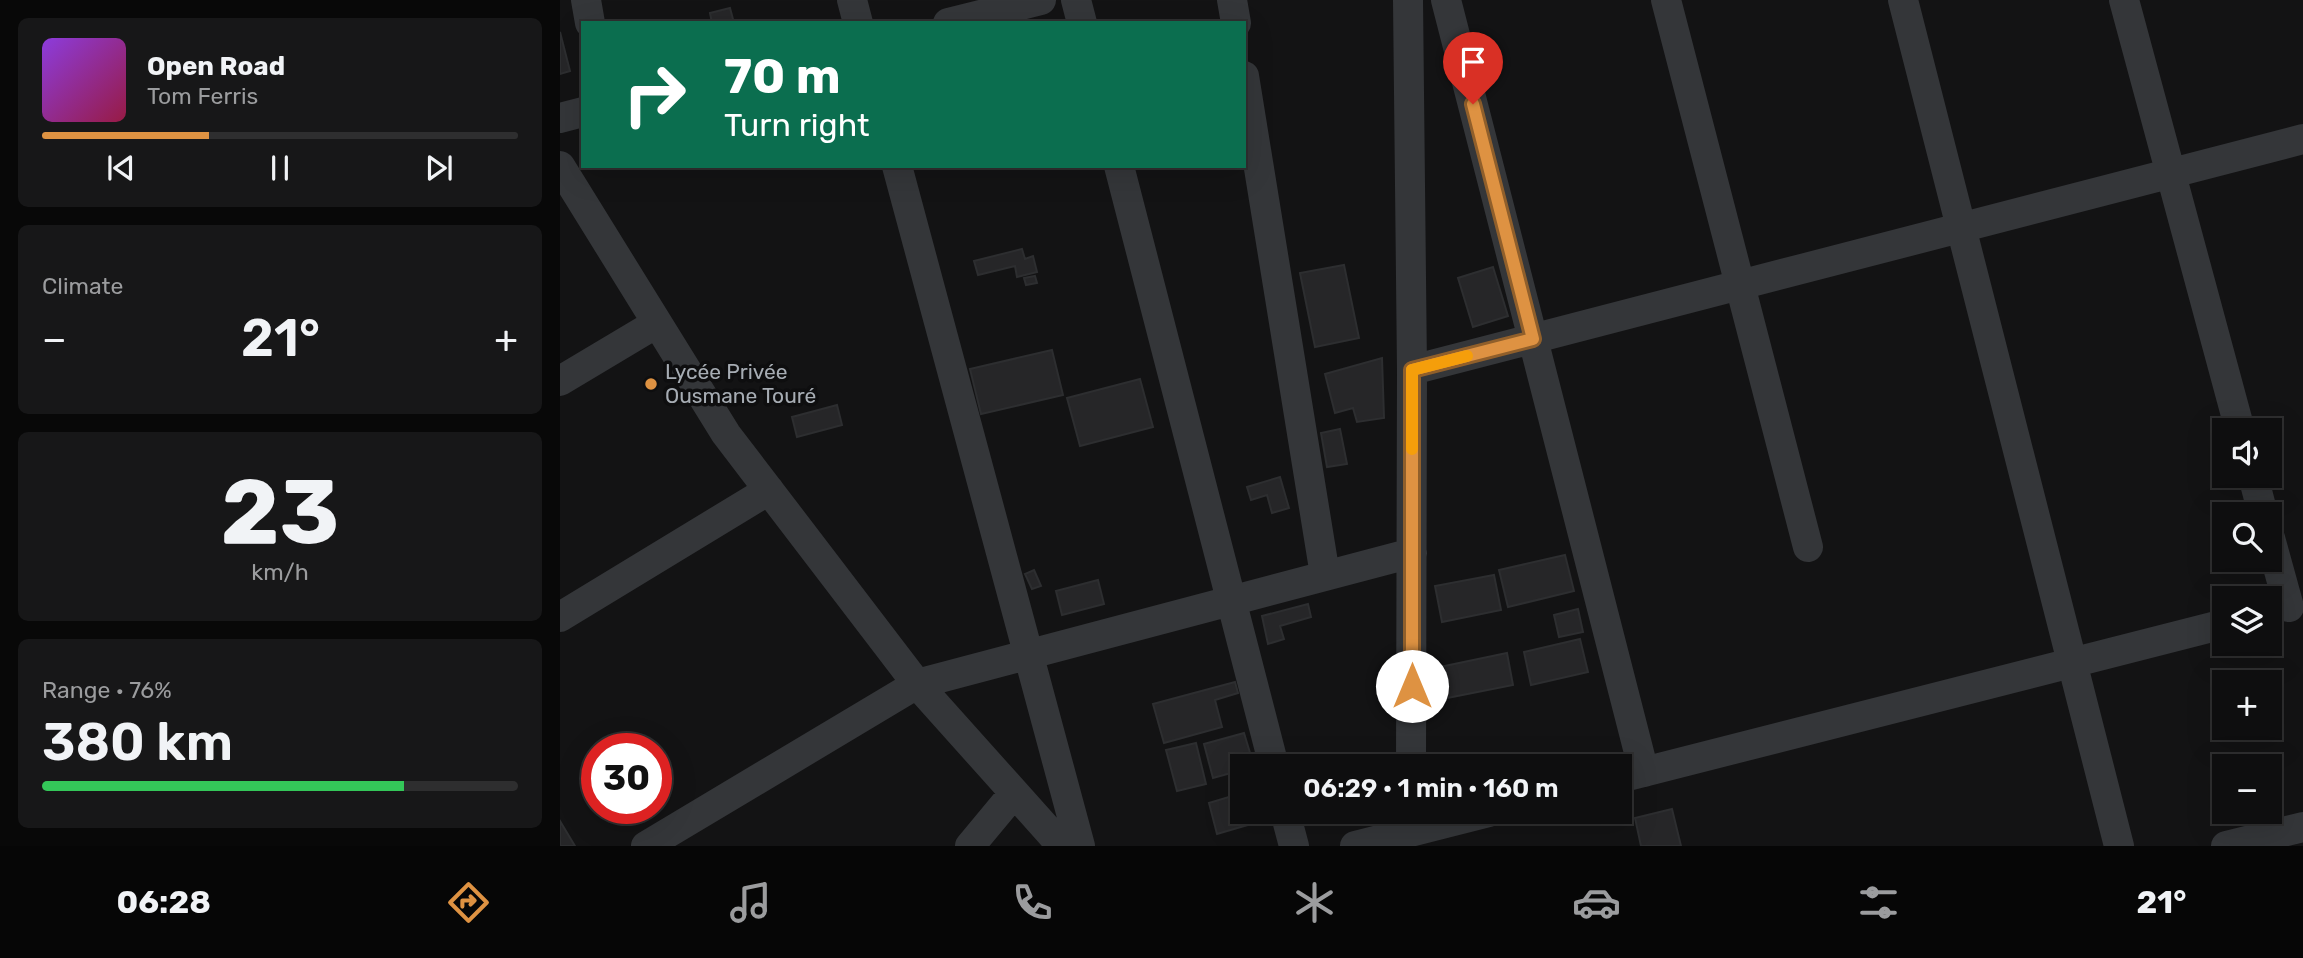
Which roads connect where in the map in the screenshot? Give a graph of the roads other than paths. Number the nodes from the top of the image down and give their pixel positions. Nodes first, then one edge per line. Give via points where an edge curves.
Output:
1 (586, 0) edge
2 (852, 0) edge
3 (1041, 0) edge
4 (1076, 0) edge
5 (1232, 0) edge
6 (1408, 0) edge
7 (1446, 0) edge
8 (1666, 0) edge
9 (1903, 0) edge
10 (2124, 0) edge
11 (590, 21) edge
12 (857, 21) edge
13 (956, 21) edge
14 (1081, 21) edge
15 (1236, 21) edge
16 (1246, 88) edge
17 (581, 113) edge
18 (560, 118) edge
19 (2303, 139) edge
20 (560, 166) edge
21 (898, 168) edge
22 (1120, 168) edge
23 (2171, 174) junction
24 (1961, 228) junction
25 (1740, 285) junction
26 (657, 323) junction
27 (1533, 339) junction
28 (1412, 370) junction
29 (560, 382) edge
30 (2238, 418) edge
31 (769, 490) junction
32 (1808, 547) dead end
33 (1412, 553) junction
34 (2278, 572) edge
35 (1325, 575) junction
36 (1231, 601) junction
37 (2287, 608) edge
38 (560, 617) edge
39 (2212, 627) edge
40 (1028, 654) junction
41 (2073, 663) junction
42 (917, 684) junction
43 (1271, 754) edge
44 (1412, 754) edge
45 (1627, 754) edge
46 (1632, 775) edge
47 (1014, 793) junction
48 (1288, 824) edge
49 (1440, 824) edge
50 (2303, 827) edge
51 (1415, 830) edge
52 (648, 846) edge
53 (970, 846) edge
54 (1062, 846) edge
55 (1080, 846) edge
56 (1294, 846) edge
57 (1355, 846) edge
58 (2119, 846) edge
59 (2227, 846) edge

1 - 11 street
2 - 12 street
3 - 13 street
4 - 14 street
5 - 15 street
6 - 28 street
7 - 27 street
8 - 25 street
9 - 24 street
10 - 23 street
16 - 35 street
17 - 18 street
19 - 23 street
20 - 26 street
21 - 40 street
22 - 36 street
23 - 24 street
23 - 30 street
24 - 25 street
24 - 41 street
25 - 27 street
25 - 32 street
26 - 29 street
26 - 31 street via 726,434
27 - 28 street
27 - 45 street
28 - 33 street
31 - 38 street
31 - 42 street
33 - 35 street
33 - 44 street
34 - 37 street
35 - 36 street
36 - 40 street
36 - 43 street
39 - 41 street
40 - 42 street
40 - 55 street
41 - 46 street
41 - 58 street
42 - 47 street
42 - 52 street
47 - 53 street
47 - 54 street
48 - 56 street
49 - 51 street
50 - 59 street
51 - 57 street

